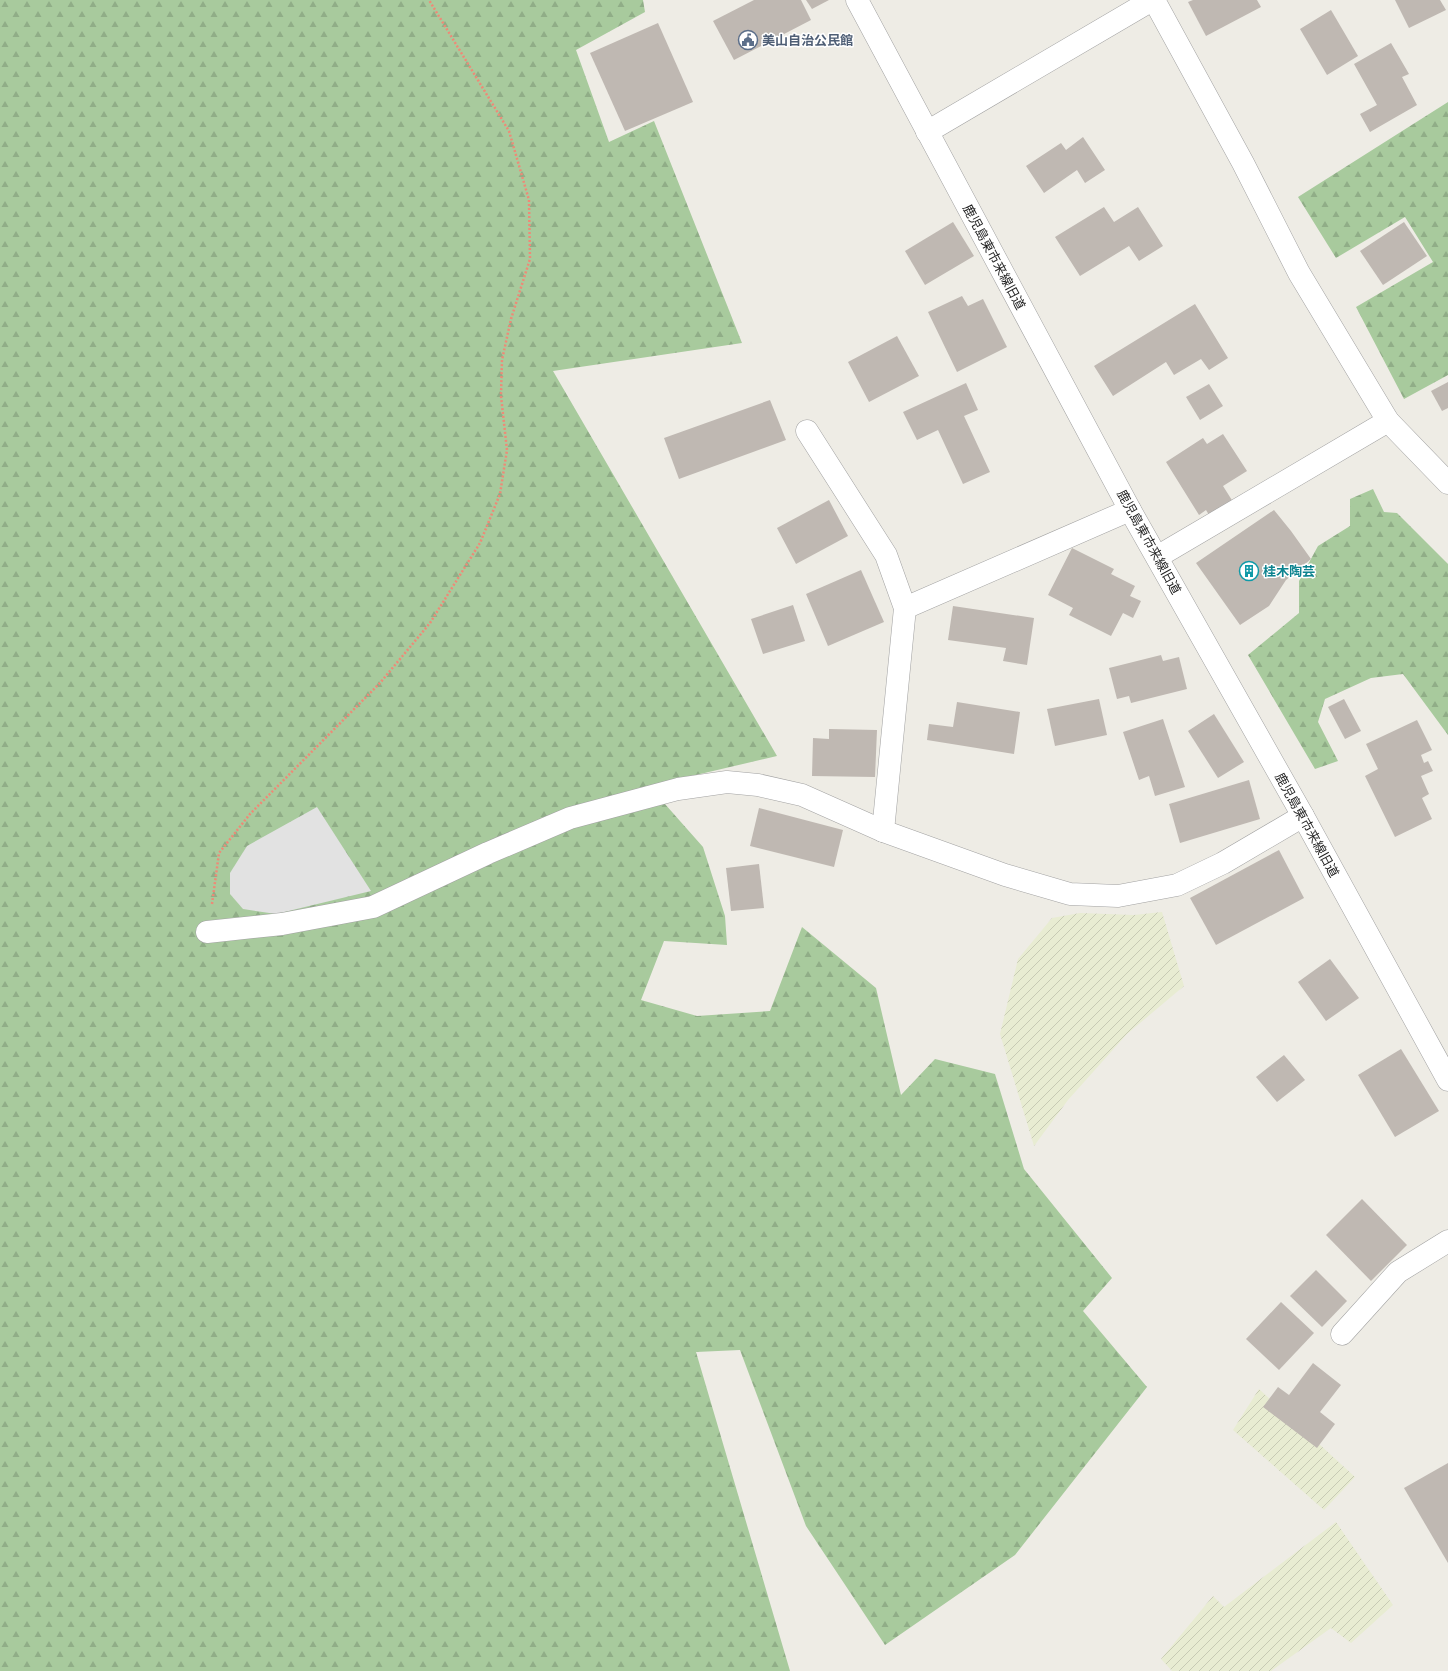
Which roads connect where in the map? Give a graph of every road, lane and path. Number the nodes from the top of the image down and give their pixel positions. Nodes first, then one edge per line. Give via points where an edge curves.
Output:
1 (429, 0) edge
2 (857, 0) edge
3 (1153, 0) edge
4 (927, 132) junction
5 (1388, 421) junction
6 (807, 431) dead end
7 (1448, 483) edge
8 (1130, 510) junction
9 (1157, 557) junction
10 (905, 608) junction
11 (1303, 816) junction
12 (882, 831) junction
13 (208, 932) joint
14 (1448, 1080) edge
15 (1448, 1241) edge
16 (1342, 1334) dead end

1 - 13 path via 509,131 529,200 530,259 511,319 502,360 501,396 507,450 500,494 480,543 430,623 380,683 250,814 219,853
2 - 4 street, 鹿児島東市来線旧道
3 - 4 street
3 - 5 street via 1299,272
4 - 8 street, 鹿児島東市来線旧道
5 - 7 street
5 - 9 street
6 - 10 street via 886,555
8 - 9 street, 鹿児島東市来線旧道
8 - 10 street
9 - 11 street, 鹿児島東市来線旧道
10 - 12 street
11 - 12 street via 1223,863 1177,885 1118,896 1070,894 1006,875
11 - 14 street, 鹿児島東市来線旧道
12 - 13 street via 802,795 758,785 727,782 678,789 570,818 488,853 374,907 282,924
15 - 16 street via 1398,1272

